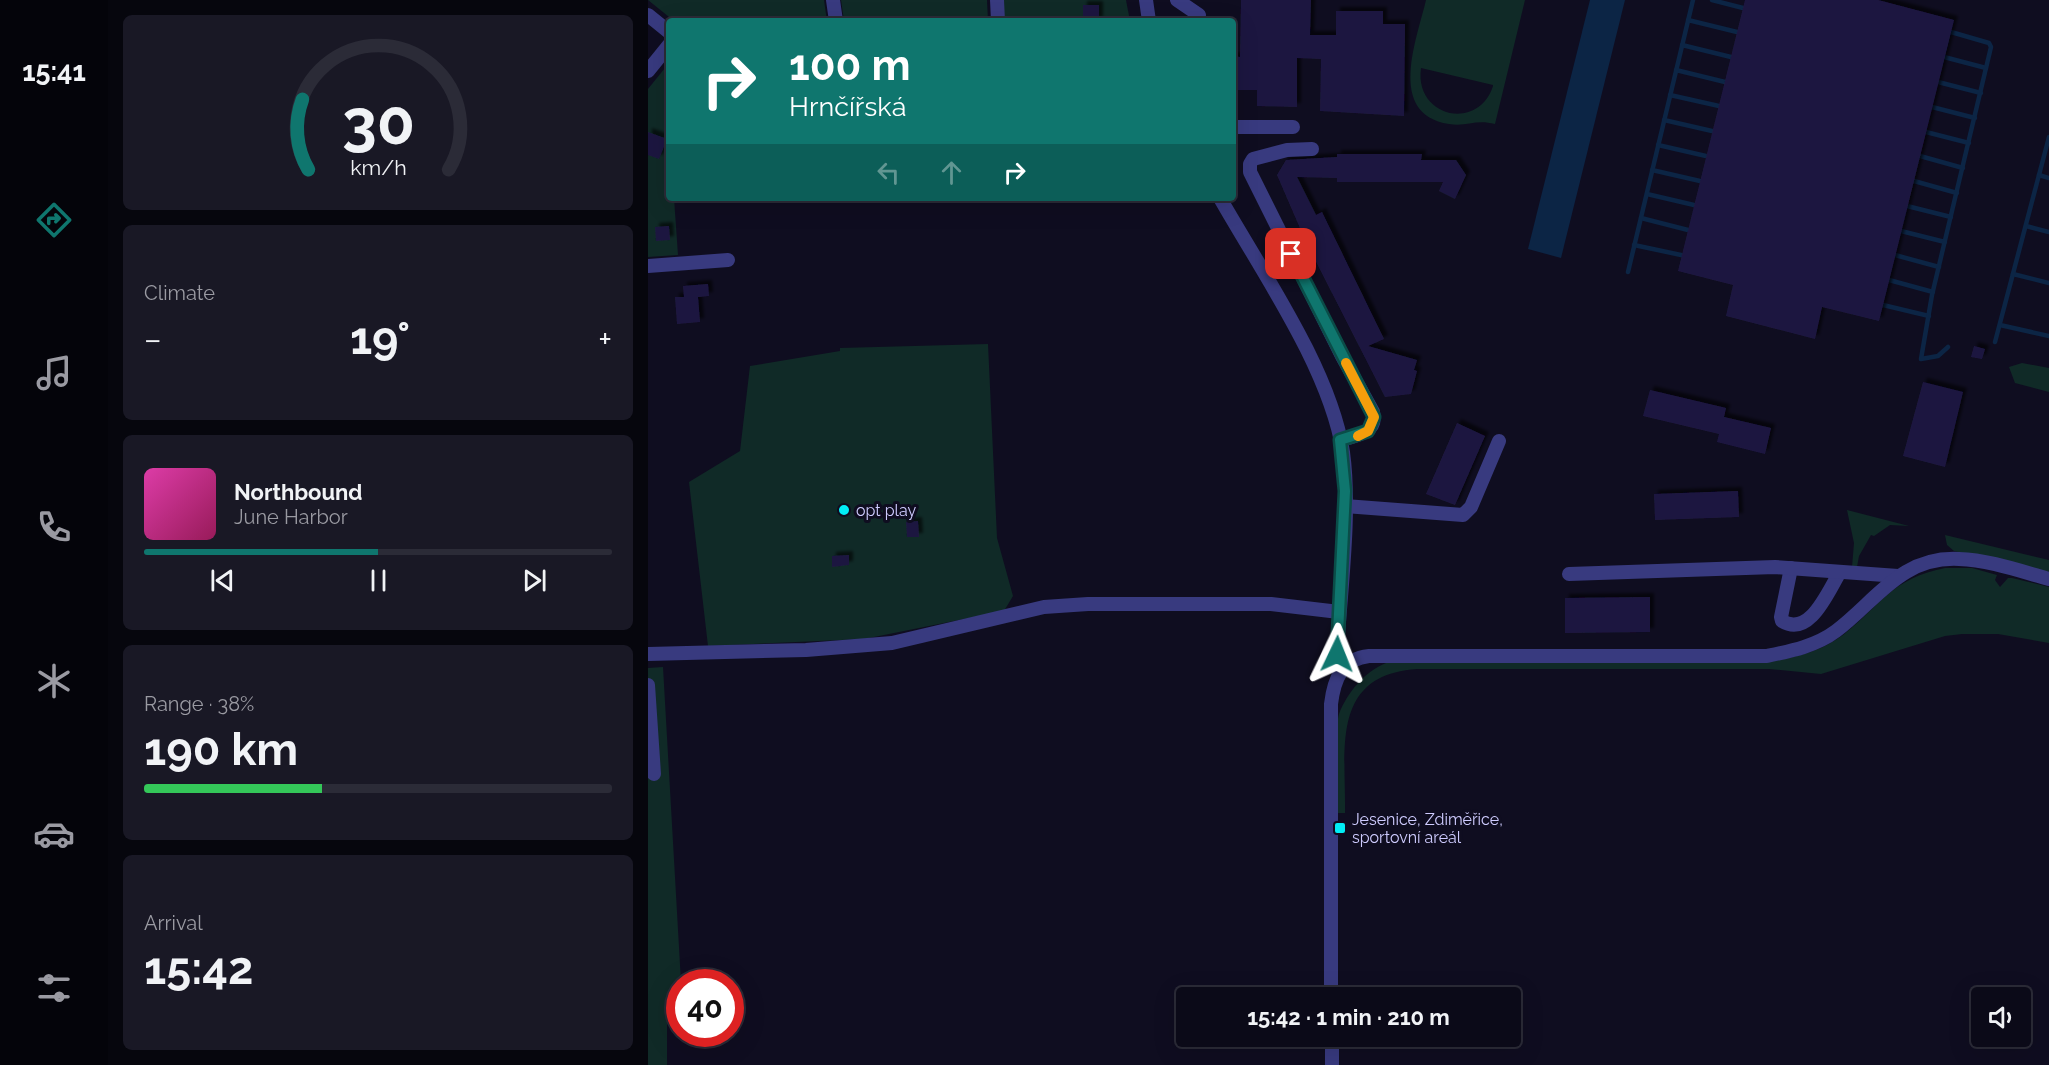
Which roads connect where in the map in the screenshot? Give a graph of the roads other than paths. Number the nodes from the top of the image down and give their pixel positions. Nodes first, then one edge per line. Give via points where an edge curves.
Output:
1 (833, 0) edge
2 (997, 0) edge
3 (1146, 0) edge
4 (1177, 0) edge
5 (1196, 0) edge
6 (648, 15) edge
7 (836, 18) edge
8 (998, 18) edge
9 (1149, 18) edge
10 (1199, 18) edge
11 (666, 30) edge
12 (666, 49) edge
13 (648, 71) edge
14 (1236, 127) edge
15 (1293, 127) dead end
16 (1312, 150) dead end
17 (1222, 201) edge
18 (728, 260) dead end
19 (648, 266) edge
20 (1340, 440) junction
21 (1499, 441) dead end
22 (1345, 506) junction
23 (1791, 568) junction
24 (1840, 572) junction
25 (1569, 574) dead end
26 (1898, 576) junction
27 (2049, 579) edge
28 (1339, 612) junction
29 (648, 654) edge
30 (1343, 667) junction
31 (648, 685) edge
32 (654, 774) dead end
33 (1332, 987) edge
34 (1332, 1047) edge
35 (1332, 1065) edge

1 - 7 street
2 - 8 street
3 - 9 street
4 - 10 street
5 - 10 street
6 - 11 street
12 - 13 street
14 - 15 street
16 - 20 street via 1287,150 1253,159 1250,164 1331,335 1373,412 1374,421 1368,431
17 - 20 street via 1301,341 1329,402
18 - 19 street
20 - 22 street
21 - 22 street via 1471,507 1463,515
22 - 28 street
23 - 24 street
23 - 24 street via 1781,617 1791,626 1799,625 1814,613
23 - 25 street
24 - 26 street
26 - 27 street via 1924,564 1958,558
26 - 30 street via 1836,631 1815,643 1767,656 1369,656 1354,659
28 - 29 street via 1271,604 1088,604 1044,607 892,643 806,650
28 - 30 street via 1337,654
30 - 33 street via 1334,685 1331,704
31 - 32 street
34 - 35 street

